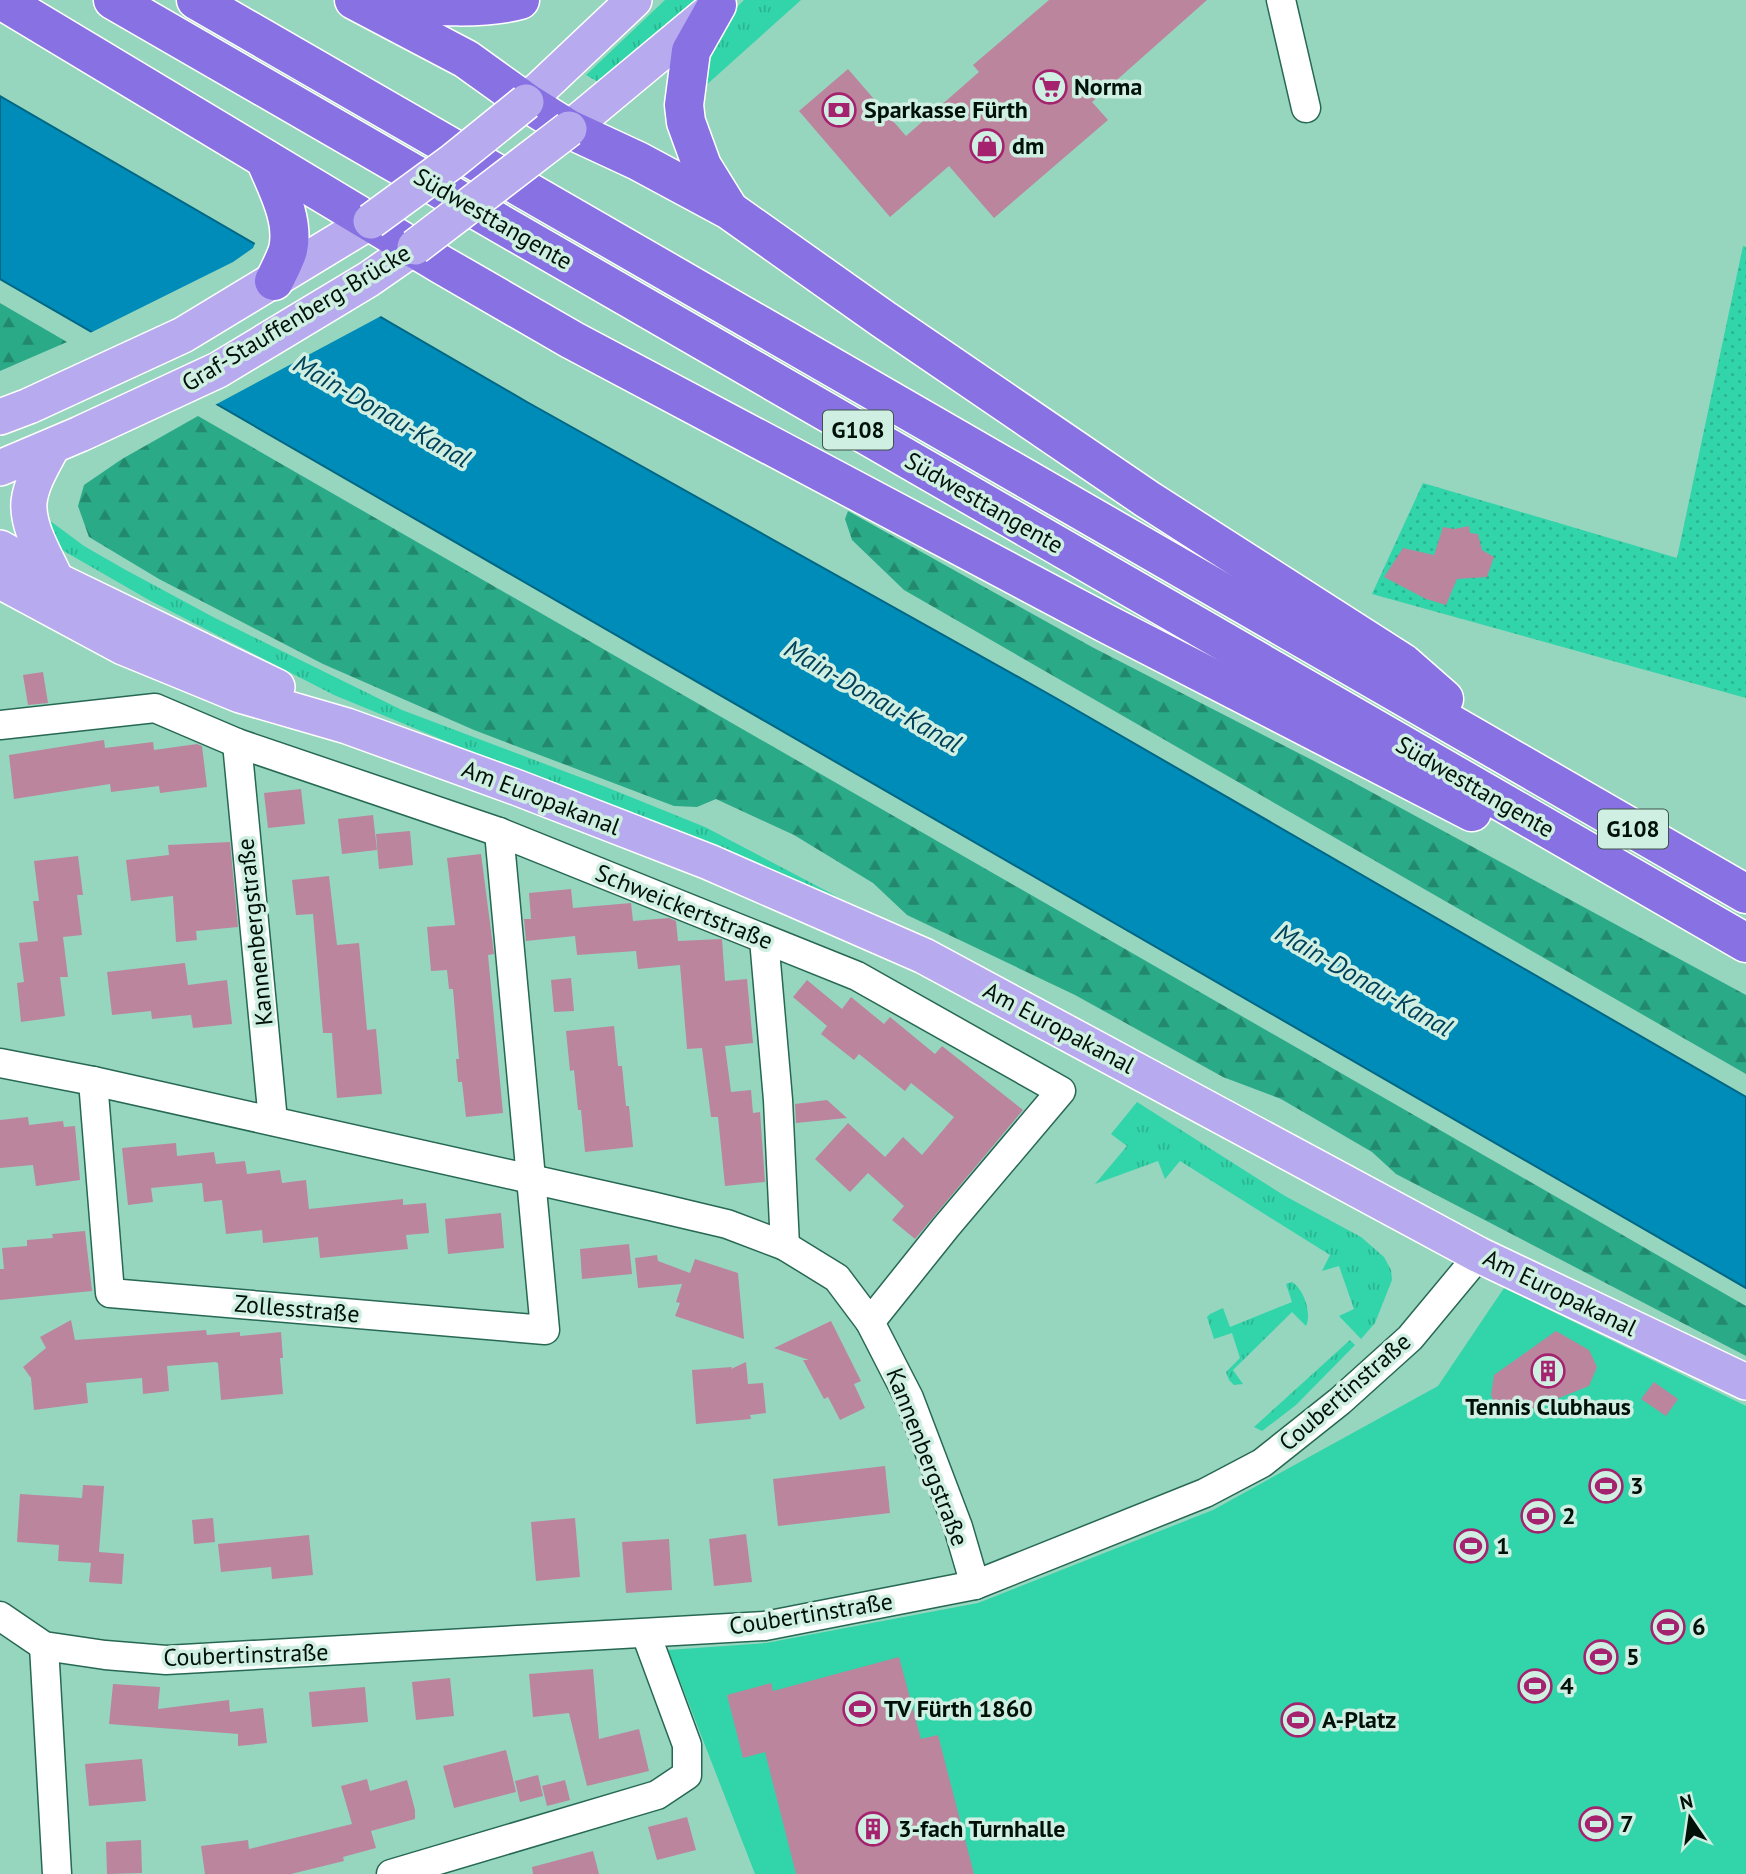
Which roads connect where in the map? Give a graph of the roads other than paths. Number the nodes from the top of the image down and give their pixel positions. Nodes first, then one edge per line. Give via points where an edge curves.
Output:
1 (2, 0) edge
2 (113, 0) edge
3 (195, 0) edge
4 (354, 0) edge
5 (520, 0) edge
6 (634, 0) edge
7 (1281, 0) edge
8 (720, 3) edge
9 (404, 16) edge
10 (532, 98) junction
11 (1306, 108) dead end
12 (569, 129) junction
13 (265, 159) junction
14 (729, 210) junction
15 (370, 221) junction
16 (415, 247) junction
17 (275, 281) junction
18 (15, 412) edge
19 (66, 441) junction
20 (0, 467) edge
21 (0, 548) edge
22 (56, 580) junction
23 (0, 581) edge
24 (0, 724) edge
25 (347, 726) junction
26 (237, 743) junction
27 (1521, 764) junction
28 (499, 832) junction
29 (1602, 861) junction
30 (1746, 894) edge
31 (764, 939) junction
32 (1746, 943) edge
33 (0, 1063) edge
34 (93, 1081) junction
35 (273, 1121) junction
36 (531, 1179) junction
37 (785, 1246) junction
38 (1479, 1255) junction
39 (870, 1322) junction
40 (1746, 1382) edge
41 (975, 1585) junction
42 (0, 1616) edge
43 (646, 1634) junction
44 (44, 1646) junction
45 (57, 1874) edge
46 (391, 1874) edge

1 - 13 highway
2 - 29 highway, Südwesttangente / G108
3 - 27 highway, Südwesttangente / G108
4 - 9 highway
5 - 9 highway via 498,5 415,5
6 - 10 main road, Graf-Stauffenberg-Brücke
7 - 11 street
8 - 12 main road, Graf-Stauffenberg-Brücke
8 - 14 highway via 691,51 684,105 702,166
9 - 10 highway
10 - 12 highway
10 - 15 main road, Graf-Stauffenberg-Brücke, bridge
12 - 14 highway
12 - 16 main road, Graf-Stauffenberg-Brücke, bridge
13 - 15 highway
13 - 17 highway via 285,207 288,228 288,249
14 - 27 highway via 1147,499 1403,663
15 - 16 highway
15 - 17 main road, Graf-Stauffenberg-Brücke
16 - 19 main road, Graf-Stauffenberg-Brücke via 218,370
16 - 29 highway via 572,340 1459,808
17 - 18 main road, Graf-Stauffenberg-Brücke via 183,335
19 - 20 main road, Graf-Stauffenberg-Brücke
19 - 22 main road via 39,472 29,505 32,525
21 - 22 main road, Am Europakanal
22 - 25 main road, Am Europakanal
23 - 25 main road, Am Europakanal via 135,652 264,704
24 - 26 street, Schweickertstraße via 155,708
25 - 38 main road, Am Europakanal via 709,862 924,956
26 - 28 street, Schweickertstraße
26 - 35 street, Kannenbergstraße
27 - 30 highway, Südwesttangente / G108
28 - 31 street, Schweickertstraße
28 - 36 street
29 - 32 highway, Südwesttangente / G108
31 - 37 street
31 - 39 street, Schweickertstraße via 857,976 1061,1091
33 - 34 street, Kannenbergstraße
34 - 35 street, Kannenbergstraße
34 - 36 street, Zollesstraße via 110,1293 545,1330
35 - 36 street, Kannenbergstraße
36 - 37 street, Kannenbergstraße via 727,1224
37 - 39 street, Kannenbergstraße via 837,1278
38 - 40 main road, Am Europakanal
38 - 41 street, Coubertinstraße via 1410,1338 1262,1463 1205,1493
39 - 41 street, Kannenbergstraße via 909,1398
41 - 43 street, Coubertinstraße via 765,1626
42 - 44 street, Coubertinstraße
43 - 44 street, Coubertinstraße via 166,1660
43 - 46 street via 687,1745 687,1775 657,1795
44 - 45 street

